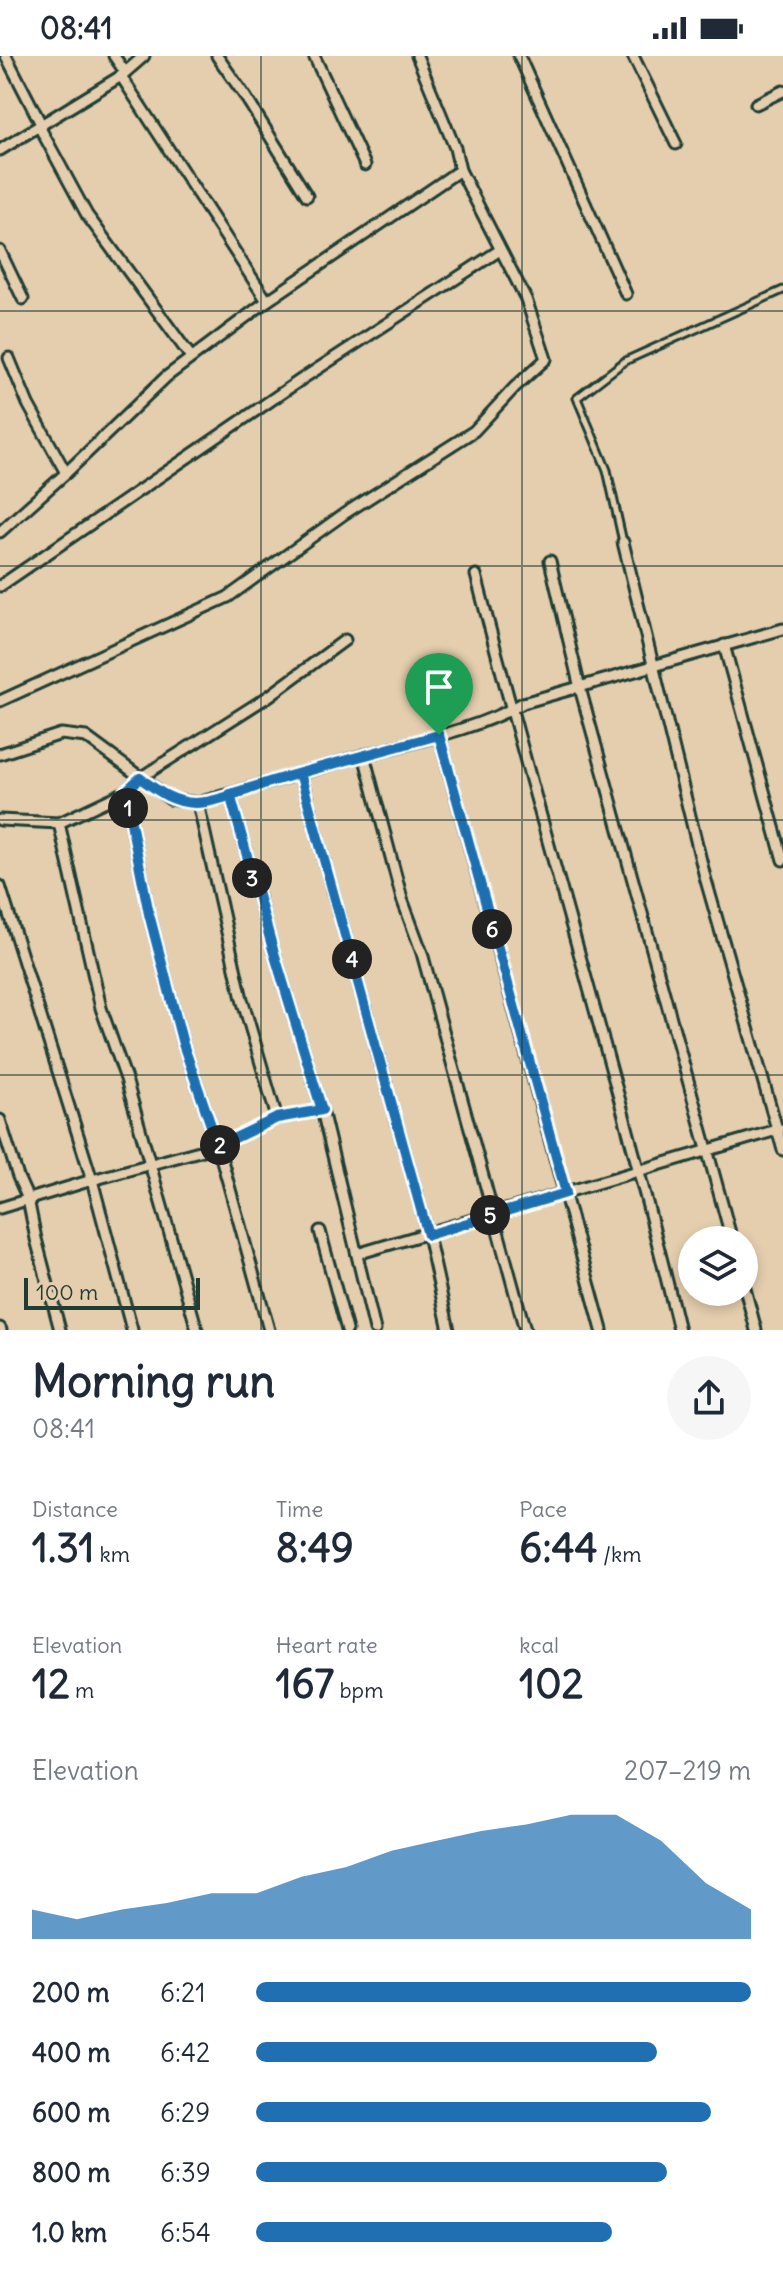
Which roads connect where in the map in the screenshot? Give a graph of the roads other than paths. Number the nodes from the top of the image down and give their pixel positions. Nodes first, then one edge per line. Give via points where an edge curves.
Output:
1 (6, 56) edge
2 (114, 56) edge
3 (144, 56) edge
4 (217, 56) edge
5 (314, 56) edge
6 (417, 56) edge
7 (519, 56) edge
8 (633, 56) edge
9 (123, 74) junction
10 (783, 91) edge
11 (756, 104) dead end
12 (41, 127) junction
13 (676, 144) dead end
14 (0, 150) edge
15 (365, 165) dead end
16 (460, 170) junction
17 (307, 196) dead end
18 (500, 250) junction
19 (0, 251) edge
20 (783, 290) edge
21 (626, 294) dead end
22 (23, 299) dead end
23 (267, 301) junction
24 (191, 357) junction
25 (9, 358) dead end
26 (66, 473) junction
27 (0, 532) edge
28 (623, 542) joint
29 (550, 561) dead end
30 (476, 575) dead end
31 (0, 586) edge
32 (783, 629) edge
33 (345, 640) dead end
34 (724, 645) junction
35 (653, 666) junction
36 (580, 688) junction
37 (0, 701) edge
38 (511, 710) junction
39 (439, 735) junction
40 (0, 754) edge
41 (364, 755) junction
42 (300, 773) junction
43 (140, 778) junction
44 (125, 792) junction
45 (230, 794) junction
46 (198, 803) junction
47 (0, 820) edge
48 (59, 823) junction
49 (783, 860) edge
50 (0, 886) edge
51 (322, 1110) junction
52 (277, 1118) junction
53 (0, 1120) edge
54 (780, 1129) edge
55 (218, 1146) junction
56 (783, 1150) edge
57 (709, 1151) junction
58 (152, 1165) junction
59 (641, 1171) junction
60 (92, 1180) junction
61 (566, 1193) junction
62 (28, 1199) junction
63 (0, 1208) edge
64 (493, 1215) junction
65 (728, 1226) edge
66 (320, 1231) dead end
67 (428, 1235) junction
68 (357, 1254) junction
69 (750, 1306) edge
70 (60, 1330) edge
71 (132, 1330) edge
72 (197, 1330) edge
73 (269, 1330) edge
74 (347, 1330) edge
75 (375, 1330) edge
76 (449, 1330) edge
77 (525, 1330) edge
78 (602, 1330) edge
79 (679, 1330) edge
80 (756, 1330) edge

1 - 12 street
2 - 9 street
3 - 9 street
4 - 17 street
5 - 15 street
6 - 16 street
7 - 21 street
8 - 13 street
9 - 12 street
9 - 23 street
10 - 11 street
12 - 14 street
12 - 24 street via 87,215
16 - 18 street
16 - 23 street
18 - 31 street
18 - 37 street via 526,299 546,359 474,431 228,597
19 - 22 street
20 - 28 lane via 625,361 577,398 607,470
23 - 24 street
24 - 26 street
25 - 26 street
26 - 27 street
28 - 35 street
29 - 36 street
30 - 38 street
32 - 34 street
33 - 43 street via 269,696
34 - 35 street
34 - 49 street
35 - 36 street
35 - 54 street via 705,877
36 - 38 street
36 - 57 street
38 - 39 street
38 - 59 street
39 - 41 street
39 - 61 street
40 - 43 street via 61,734 86,737
41 - 42 street
41 - 64 street
42 - 45 street
42 - 67 street
43 - 44 street
43 - 46 street via 170,799
44 - 48 street
44 - 55 street via 183,1044
45 - 46 street
45 - 51 street
46 - 52 street via 242,999
47 - 48 street
48 - 58 street via 101,1008
50 - 60 street
51 - 52 lane
51 - 68 street
52 - 55 lane
53 - 62 street
54 - 56 street
54 - 57 street
55 - 58 street
55 - 73 street
57 - 59 street
57 - 65 street
58 - 60 street
58 - 72 street
59 - 61 street
59 - 79 street
60 - 62 street
60 - 71 street
61 - 64 street
61 - 78 street
62 - 63 street
62 - 70 street
64 - 67 street
64 - 77 street
66 - 74 street
67 - 68 street
67 - 76 street
68 - 75 street
69 - 80 street

